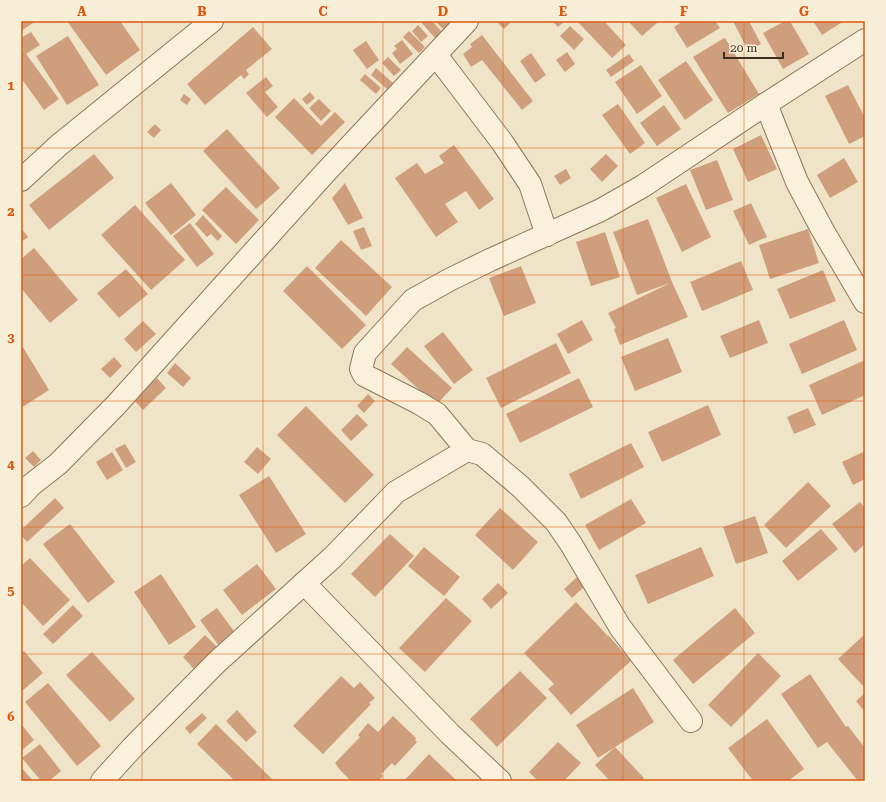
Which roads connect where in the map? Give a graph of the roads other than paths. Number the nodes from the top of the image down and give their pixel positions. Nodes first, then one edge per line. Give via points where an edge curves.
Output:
1 (212, 21) edge
2 (467, 21) edge
3 (865, 40) edge
4 (436, 55) junction
5 (766, 104) junction
6 (21, 180) edge
7 (547, 235) junction
8 (865, 302) edge
9 (468, 450) junction
10 (24, 484) edge
11 (304, 583) junction
12 (692, 721) dead end
13 (108, 779) edge
14 (500, 781) edge

1 - 6 street via 59,145
2 - 4 street
3 - 5 street
4 - 7 street via 502,142 530,184
4 - 10 street via 324,174 116,405 58,464
5 - 7 street via 643,186 601,210
5 - 8 street via 798,182
7 - 9 street via 450,279 413,300 365,353 360,369 364,375 437,414
9 - 11 street via 396,492
9 - 12 street via 482,454 521,487 556,522 620,627
11 - 13 street via 217,662 132,748
11 - 14 street via 450,734

